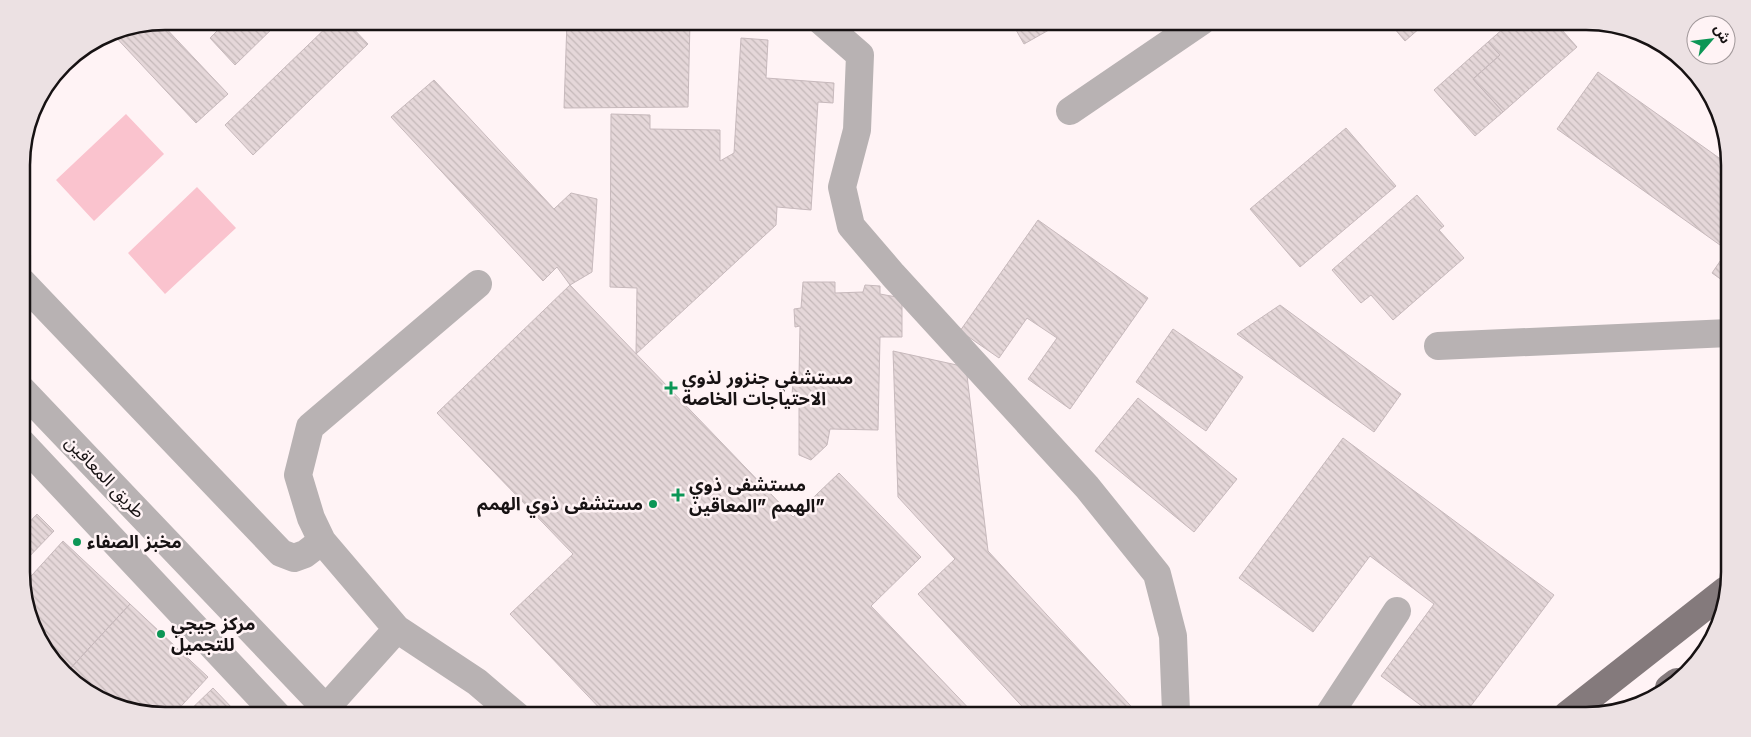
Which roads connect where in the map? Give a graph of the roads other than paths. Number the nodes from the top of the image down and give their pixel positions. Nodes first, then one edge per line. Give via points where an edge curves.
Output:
1 (831, 30) edge
2 (1189, 30) edge
3 (1070, 111) dead end
4 (478, 284) dead end
5 (30, 290) edge
6 (1721, 334) edge
7 (1438, 346) dead end
8 (30, 398) edge
9 (30, 452) edge
10 (322, 541) junction
11 (1718, 596) edge
12 (1397, 611) dead end
13 (397, 629) junction
14 (270, 707) edge
15 (324, 707) edge
16 (333, 707) edge
17 (506, 707) edge
18 (1176, 707) edge
19 (1334, 707) edge
20 (1578, 707) edge

1 - 18 street via 860,55 857,130 842,188 851,226 1087,487 1157,574 1173,636
2 - 3 street
4 - 10 street via 310,427 298,475
5 - 10 street via 281,553 294,558
6 - 7 street
8 - 15 street, طريق المعاقين
9 - 14 street, طريق المعاقين
10 - 13 street
11 - 20 main road
12 - 19 street
13 - 16 street
13 - 17 street via 477,682

